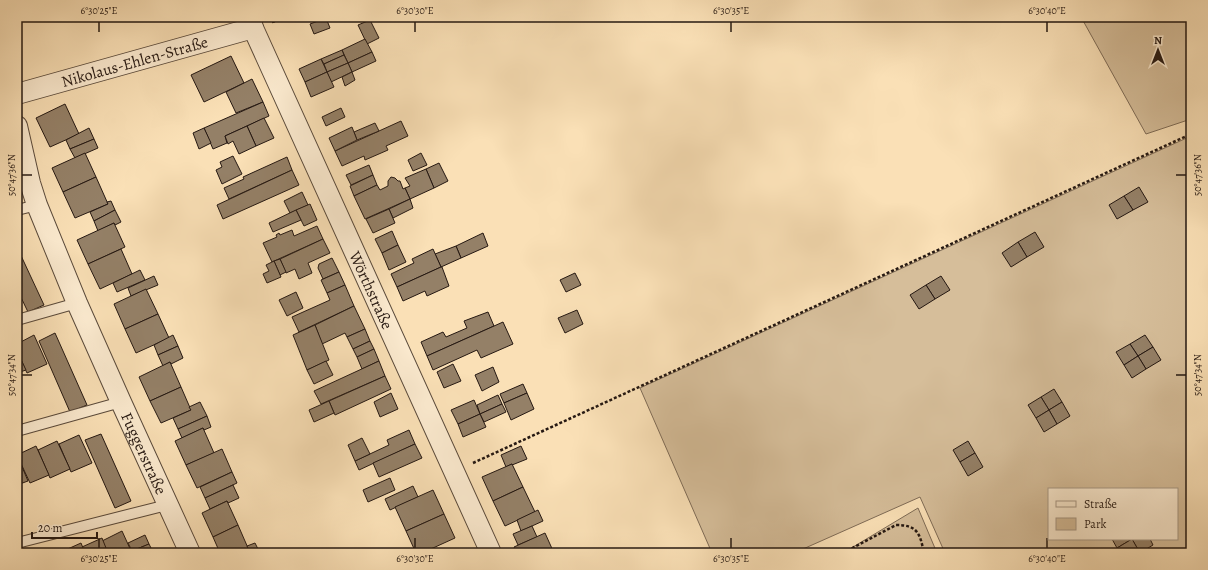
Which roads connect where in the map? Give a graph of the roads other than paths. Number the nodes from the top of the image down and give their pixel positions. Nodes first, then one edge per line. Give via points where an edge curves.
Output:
1 (251, 22) edge
2 (17, 94) edge
3 (17, 126) edge
4 (36, 205) junction
5 (17, 210) edge
6 (78, 303) junction
7 (17, 320) edge
8 (121, 402) junction
9 (17, 431) edge
10 (167, 505) junction
11 (17, 543) edge
12 (190, 553) edge
13 (491, 553) edge

1 - 2 street, Nikolaus-Ehlen-Straße
1 - 13 street, Wörthstraße
3 - 4 street, Fuggerstraße
4 - 5 lane
4 - 6 street, Fuggerstraße
6 - 7 lane
6 - 8 street, Fuggerstraße
8 - 9 lane, Fuggerstraße
8 - 10 street, Fuggerstraße
10 - 11 lane, Fuggerstraße
10 - 12 street, Fuggerstraße

